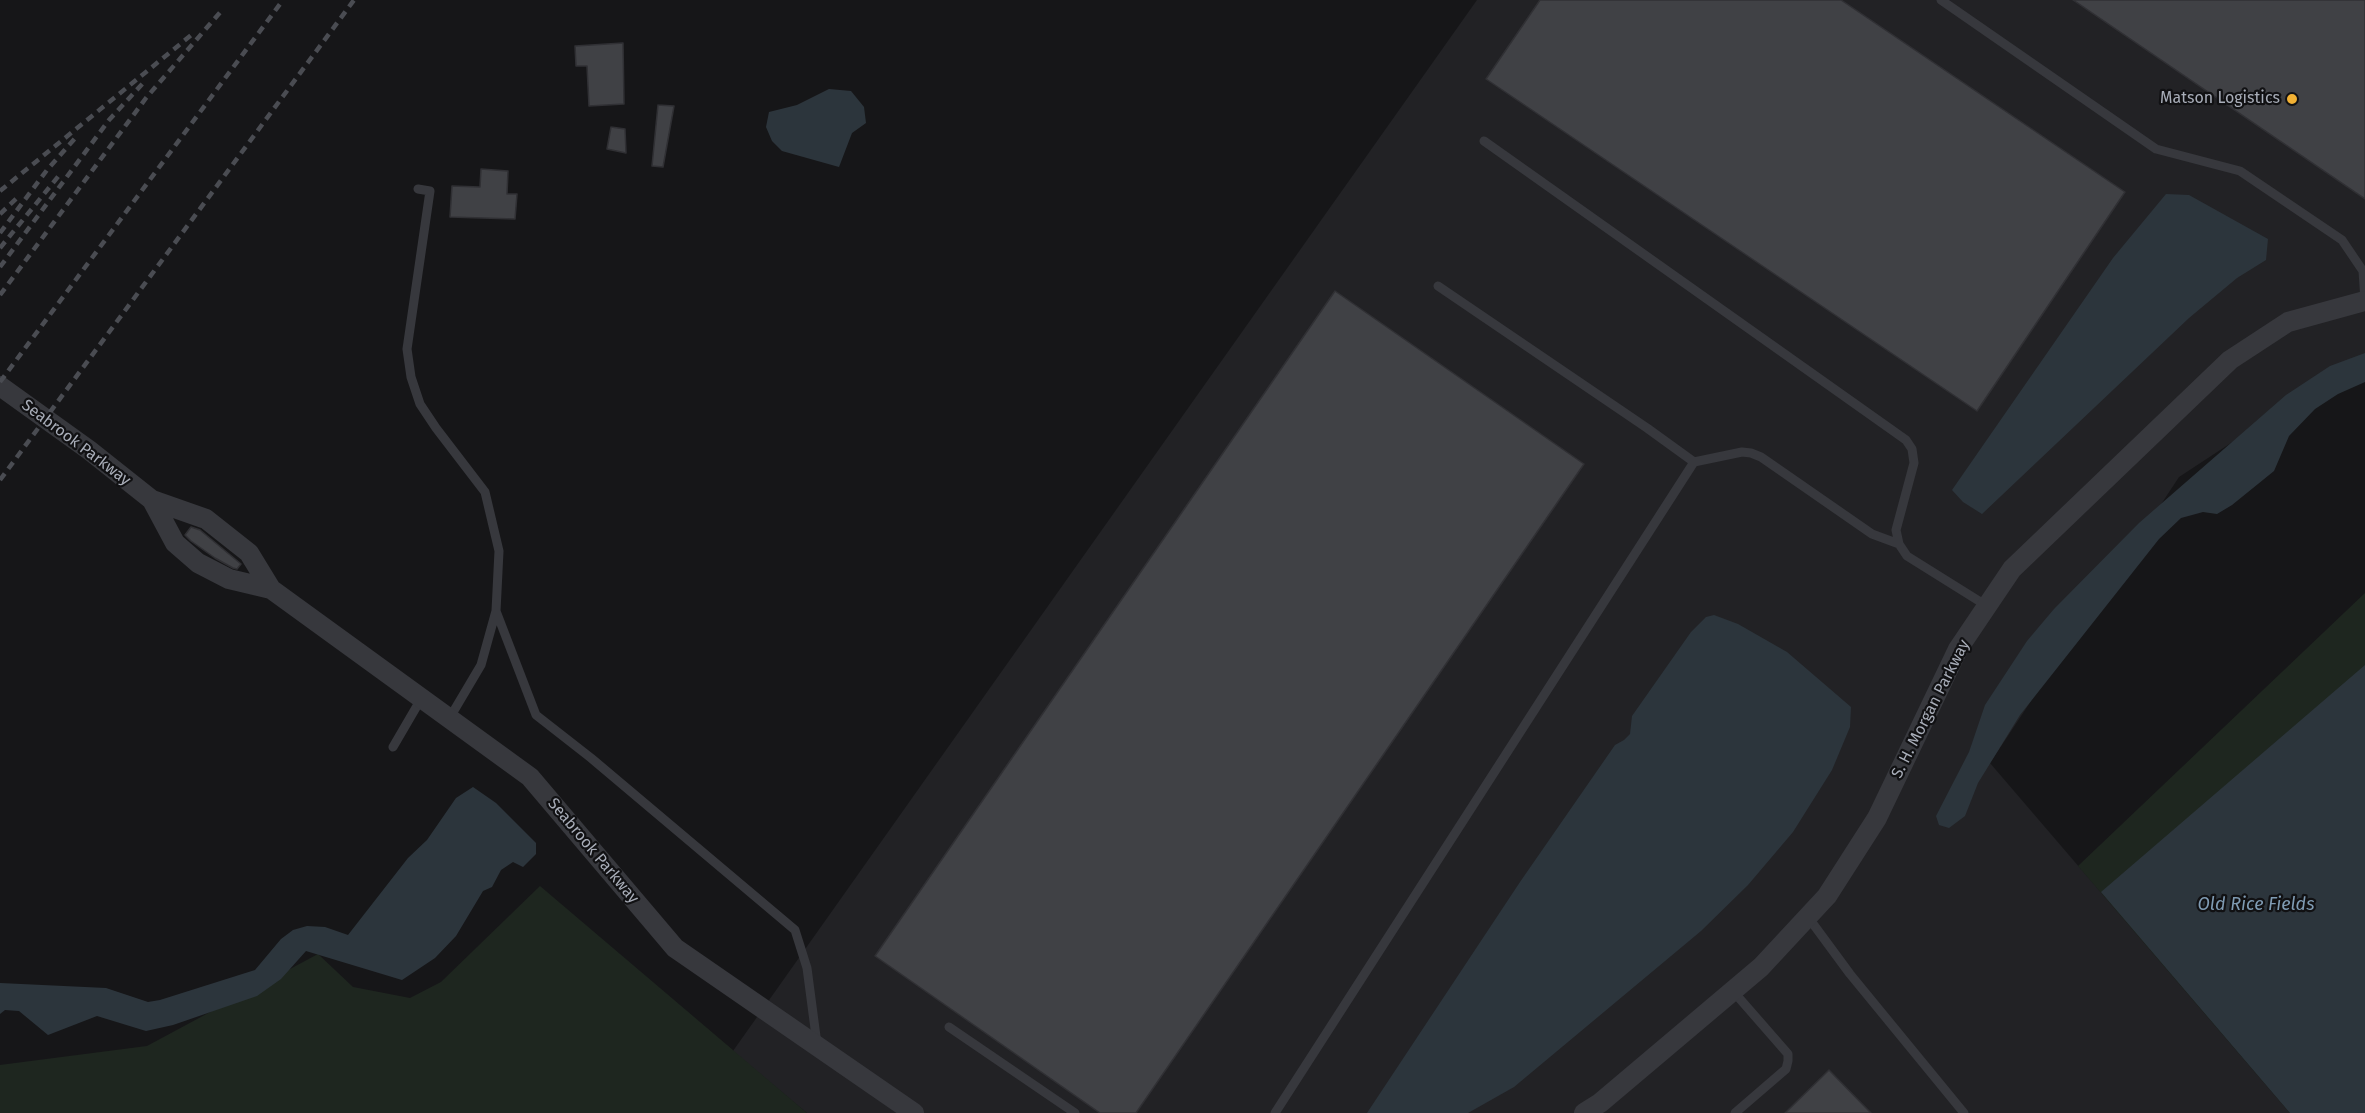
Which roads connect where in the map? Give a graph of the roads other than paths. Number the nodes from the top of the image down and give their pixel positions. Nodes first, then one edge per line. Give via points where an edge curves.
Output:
1 (1941, 0) edge
2 (1485, 141) dead end
3 (418, 189) dead end
4 (1438, 286) dead end
5 (2365, 301) edge
6 (0, 386) edge
7 (1694, 462) junction
8 (152, 500) junction
9 (1899, 544) junction
10 (270, 589) junction
11 (1987, 606) junction
12 (496, 611) junction
13 (421, 699) junction
14 (449, 719) junction
15 (393, 747) dead end
16 (1808, 917) junction
17 (1733, 991) junction
18 (949, 1027) dead end
19 (817, 1046) junction
20 (914, 1113) edge
21 (1075, 1113) edge
22 (1275, 1113) edge
23 (1584, 1113) edge
24 (1735, 1113) edge
25 (1964, 1113) edge

1 - 5 lane via 2156,149 2240,171 2342,240 2362,271
2 - 9 lane via 1906,440 1914,463 1896,531
3 - 12 lane via 430,191 406,349 411,377 420,404 485,492 499,551
4 - 7 lane
5 - 11 street, S. H. Morgan Parkway via 2288,322 2230,360 2012,569
6 - 8 street, Seabrook Parkway
7 - 9 lane via 1742,452 1761,457 1872,534
7 - 22 lane
8 - 10 street, Seabrook Parkway via 206,519 249,553
8 - 10 street, Seabrook Parkway via 175,543 198,563 229,579
9 - 11 lane via 1907,556
10 - 13 street, Seabrook Parkway
11 - 16 street, S. H. Morgan Parkway via 1958,649 1877,818 1827,896
12 - 14 lane via 481,665
12 - 19 lane via 536,715 795,930 807,968
13 - 14 street, Seabrook Parkway
13 - 15 lane
14 - 19 street, Seabrook Parkway via 530,777 675,948
16 - 17 street, S. H. Morgan Parkway
16 - 25 lane
17 - 23 street, S. H. Morgan Parkway
17 - 24 lane via 1788,1054 1786,1069
18 - 21 lane
19 - 20 street, Seabrook Parkway

